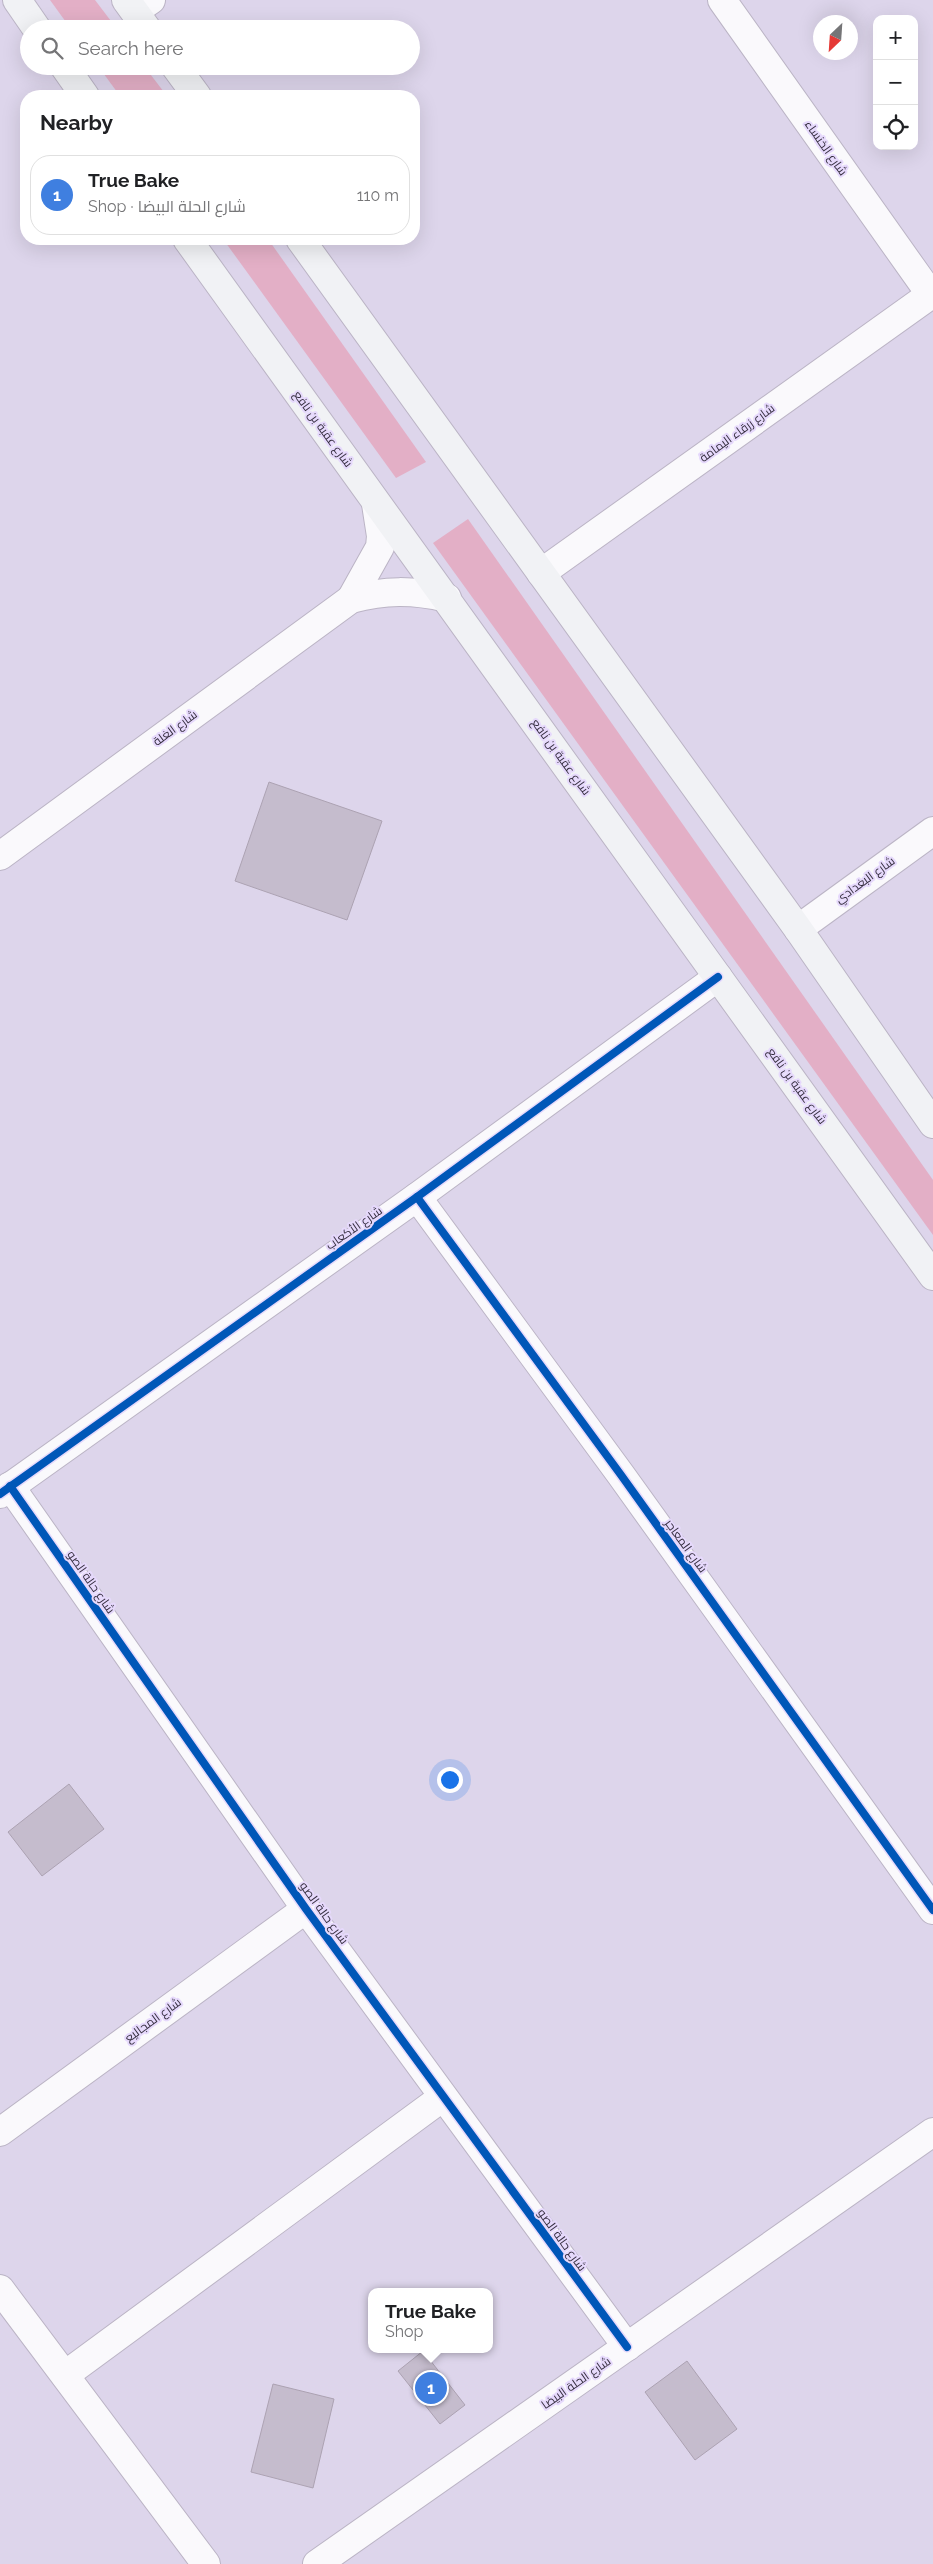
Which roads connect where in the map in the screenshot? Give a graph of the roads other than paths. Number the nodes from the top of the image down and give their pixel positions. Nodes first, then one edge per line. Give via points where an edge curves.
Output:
1 (16, 0) edge
2 (722, 0) edge
3 (30, 20) edge
4 (70, 75) edge
5 (182, 75) edge
6 (81, 90) edge
7 (193, 90) edge
8 (191, 245) edge
9 (304, 245) edge
10 (932, 294) edge
11 (376, 504) junction
12 (541, 573) junction
13 (447, 598) junction
14 (351, 599) junction
15 (933, 831) edge
16 (0, 856) edge
17 (798, 929) junction
18 (718, 977) junction
19 (933, 1124) edge
20 (417, 1196) junction
21 (933, 1276) edge
22 (5, 1490) edge
23 (306, 1909) junction
24 (933, 1910) edge
25 (443, 2097) junction
26 (0, 2132) edge
27 (933, 2132) edge
28 (0, 2289) edge
29 (627, 2347) junction
30 (65, 2375) junction
31 (206, 2564) edge
32 (317, 2564) edge

1 - 3 main road
2 - 10 street, شارع الخنساء
4 - 6 main road
5 - 7 main road
8 - 11 main road, شارع عقبة بن نافع
9 - 12 main road
10 - 12 street, شارع زرقاء اليمامة
11 - 13 main road, شارع عقبة بن نافع
11 - 14 street, شارع الغلة via 382,536 380,547
12 - 17 main road
13 - 14 street, شارع الغلة via 401,590
13 - 18 main road, شارع عقبة بن نافع
14 - 16 street, شارع الغلة
15 - 17 street, شارع البغدادي
17 - 19 main road
18 - 20 street, شارع الأكعاب
18 - 21 main road, شارع عقبة بن نافع
20 - 22 street, شارع الأكعاب
20 - 24 street, شارع المعاجر via 616,1467
22 - 23 street, شارع حالة الصو
23 - 25 street, شارع حالة الصو
23 - 26 street, شارع المجاليع
25 - 29 street, شارع حالة الصو
25 - 30 street
27 - 29 street, شارع الحلة البيضا
28 - 30 street
29 - 32 street, شارع الحلة البيضا
30 - 31 street

